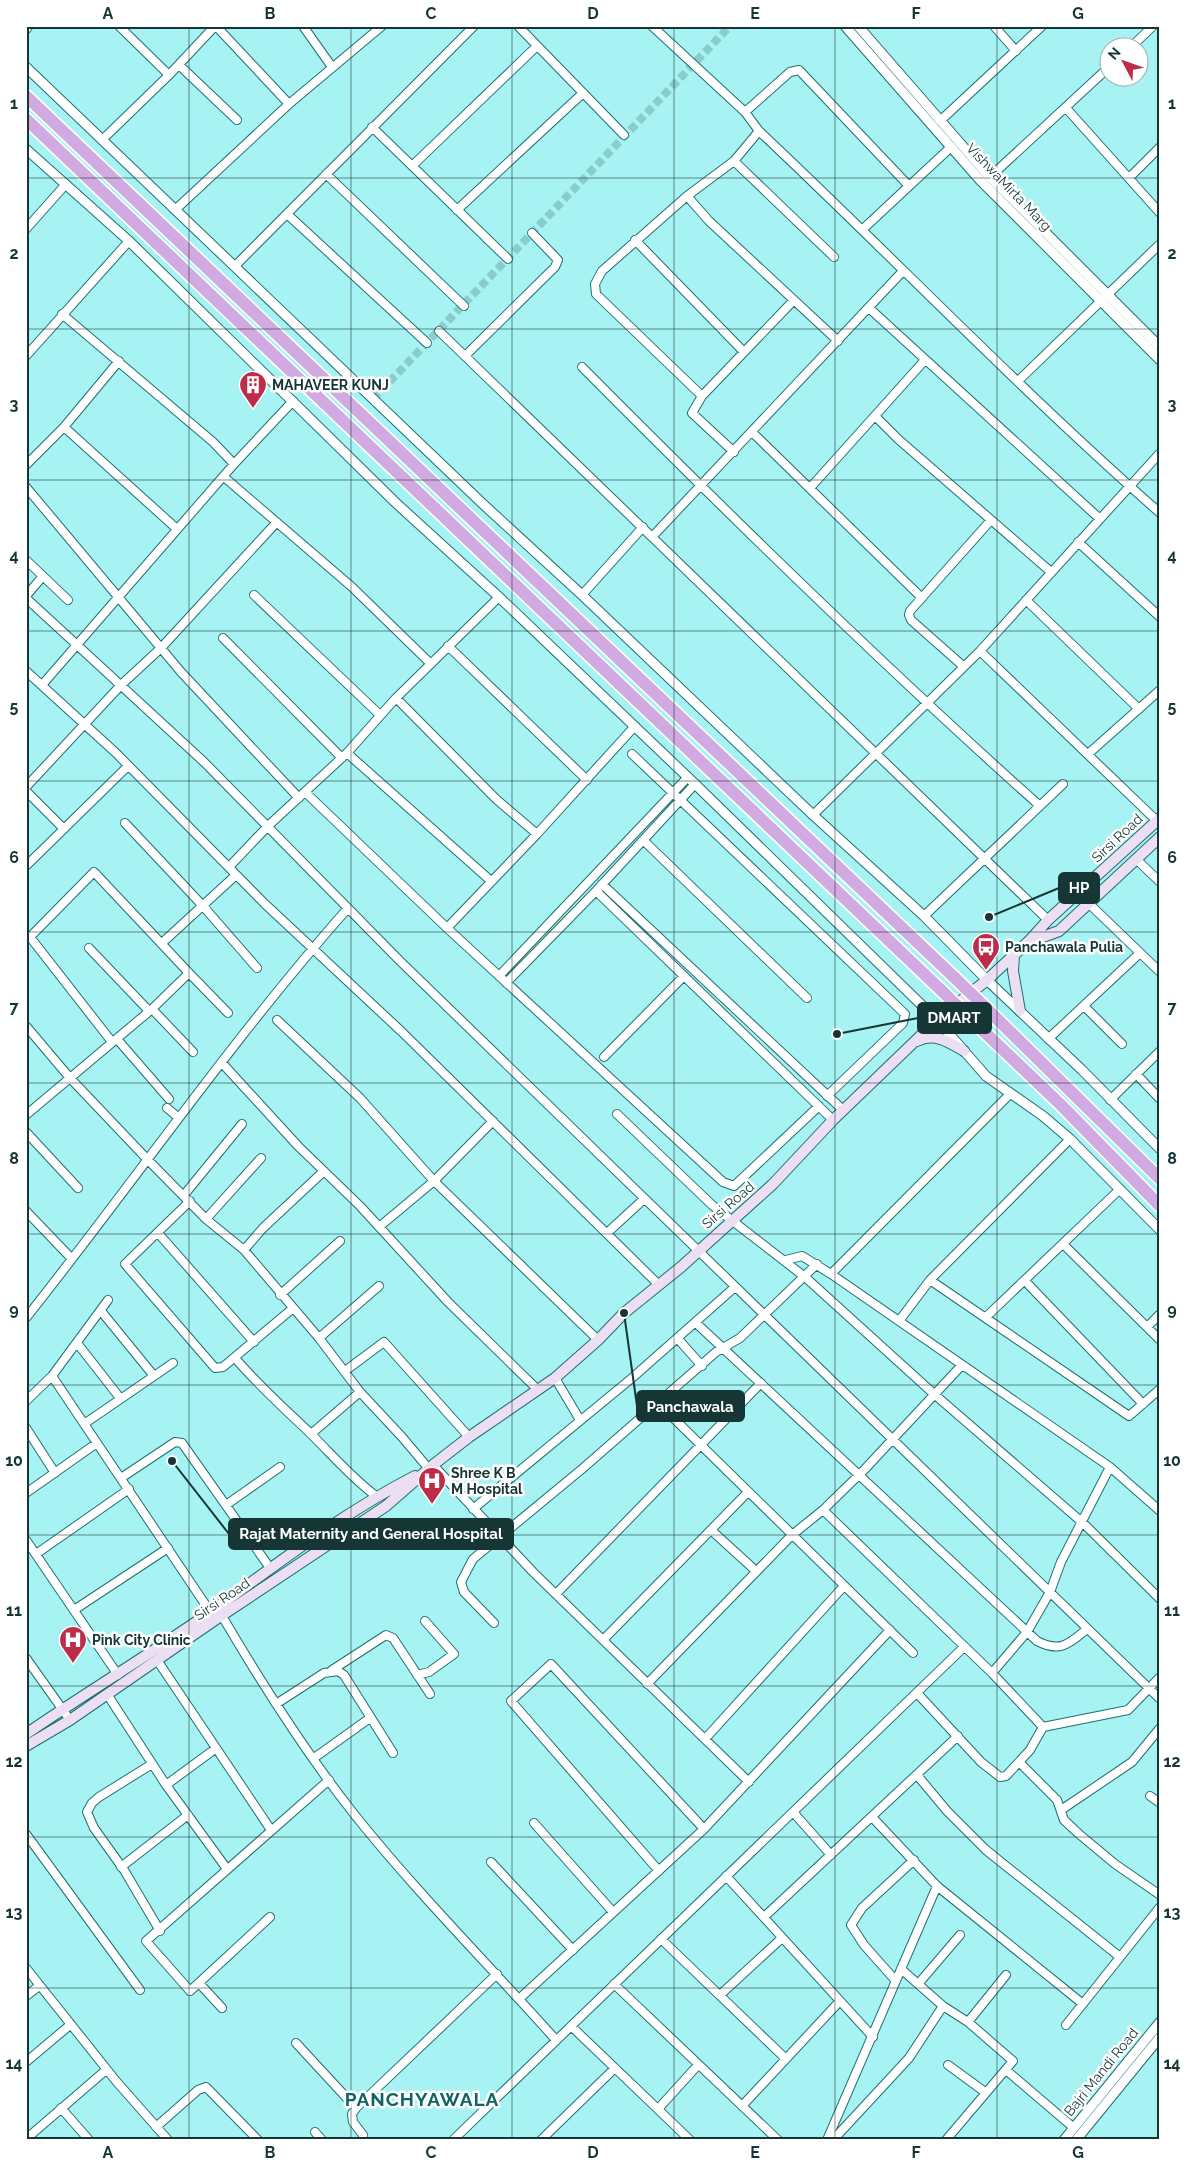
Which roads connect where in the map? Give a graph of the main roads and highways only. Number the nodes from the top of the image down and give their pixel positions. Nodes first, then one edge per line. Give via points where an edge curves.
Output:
1 (26, 96) edge
2 (26, 119) edge
3 (1158, 819) edge
4 (1160, 838) edge
5 (1029, 941) junction
6 (1014, 955) junction
7 (1020, 1011) road end
8 (913, 1043) junction
9 (964, 1051) road end
10 (1160, 1179) edge
11 (1160, 1206) edge
12 (431, 1467) junction
13 (216, 1615) junction
14 (26, 1734) edge
15 (26, 1746) edge

1 - 10 highway, bridge via 956,979
2 - 11 highway, bridge via 1061,1105
3 - 5 main road, Sirsi Road
4 - 5 main road, Sirsi Road via 1059,931
5 - 6 main road, Sirsi Road
6 - 7 main road via 1013,970
6 - 8 main road, Sirsi Road
8 - 9 main road via 939,1038
8 - 12 main road, Sirsi Road via 833,1120 773,1184 624,1313 555,1378
12 - 13 main road, Sirsi Road via 386,1506
12 - 13 main road, Sirsi Road via 376,1496 270,1568
13 - 14 main road, Sirsi Road
13 - 15 main road, Sirsi Road via 70,1720

